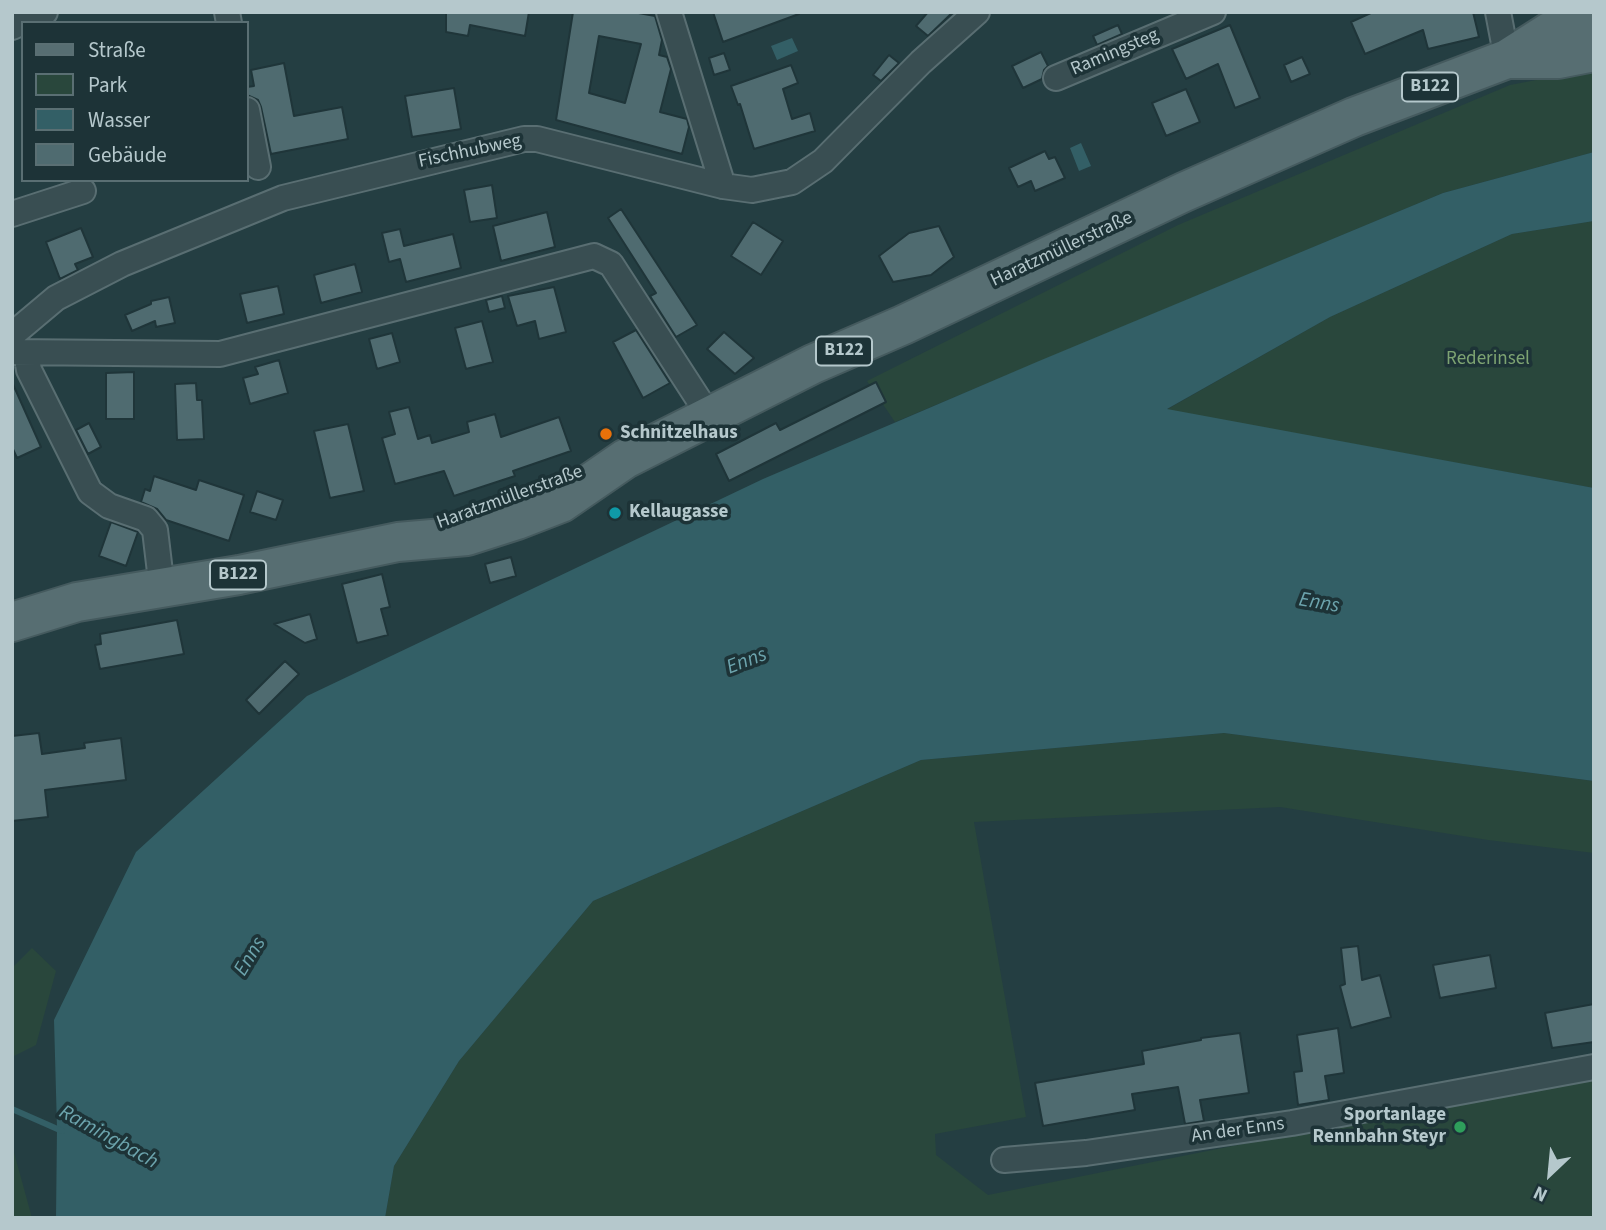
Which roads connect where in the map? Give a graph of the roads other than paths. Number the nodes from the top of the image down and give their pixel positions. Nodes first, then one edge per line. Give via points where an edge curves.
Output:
1 (45, 12) edge
2 (669, 12) edge
3 (977, 12) edge
4 (1213, 12) edge
5 (1497, 12) edge
6 (25, 21) edge
7 (1594, 22) edge
8 (1594, 52) edge
9 (1507, 59) junction
10 (1056, 78) dead end
11 (248, 115) edge
12 (258, 167) dead end
13 (723, 186) junction
14 (83, 191) dead end
15 (12, 214) edge
16 (17, 347) edge
17 (710, 417) junction
18 (162, 589) junction
19 (12, 596) edge
20 (77, 602) junction
21 (12, 622) edge
22 (1594, 1067) edge
23 (1004, 1160) dead end

1 - 6 street
2 - 13 street
3 - 13 street, Fischhubweg via 823,160 792,182 752,190
4 - 10 street, Ramingsteg
5 - 9 street
7 - 9 main road, Haratzmüllerstraße / B122 via 1551,31
8 - 9 main road, Haratzmüllerstraße / B122 via 1558,60
9 - 17 main road, Haratzmüllerstraße / B122 via 1262,156 813,364
11 - 12 street
13 - 16 street, Fischhubweg via 524,139 283,198 122,264 56,298
14 - 15 street
16 - 17 street via 220,355 594,256 611,264
16 - 18 street via 90,492 109,506 146,519 155,530
17 - 18 main road, Haratzmüllerstraße / B122 via 625,459 571,497 467,536 398,542
18 - 20 main road, Haratzmüllerstraße / B122
19 - 20 main road, Haratzmüllerstraße / B122
20 - 21 main road, Haratzmüllerstraße / B122
22 - 23 street, An der Enns via 1292,1123 1065,1156

